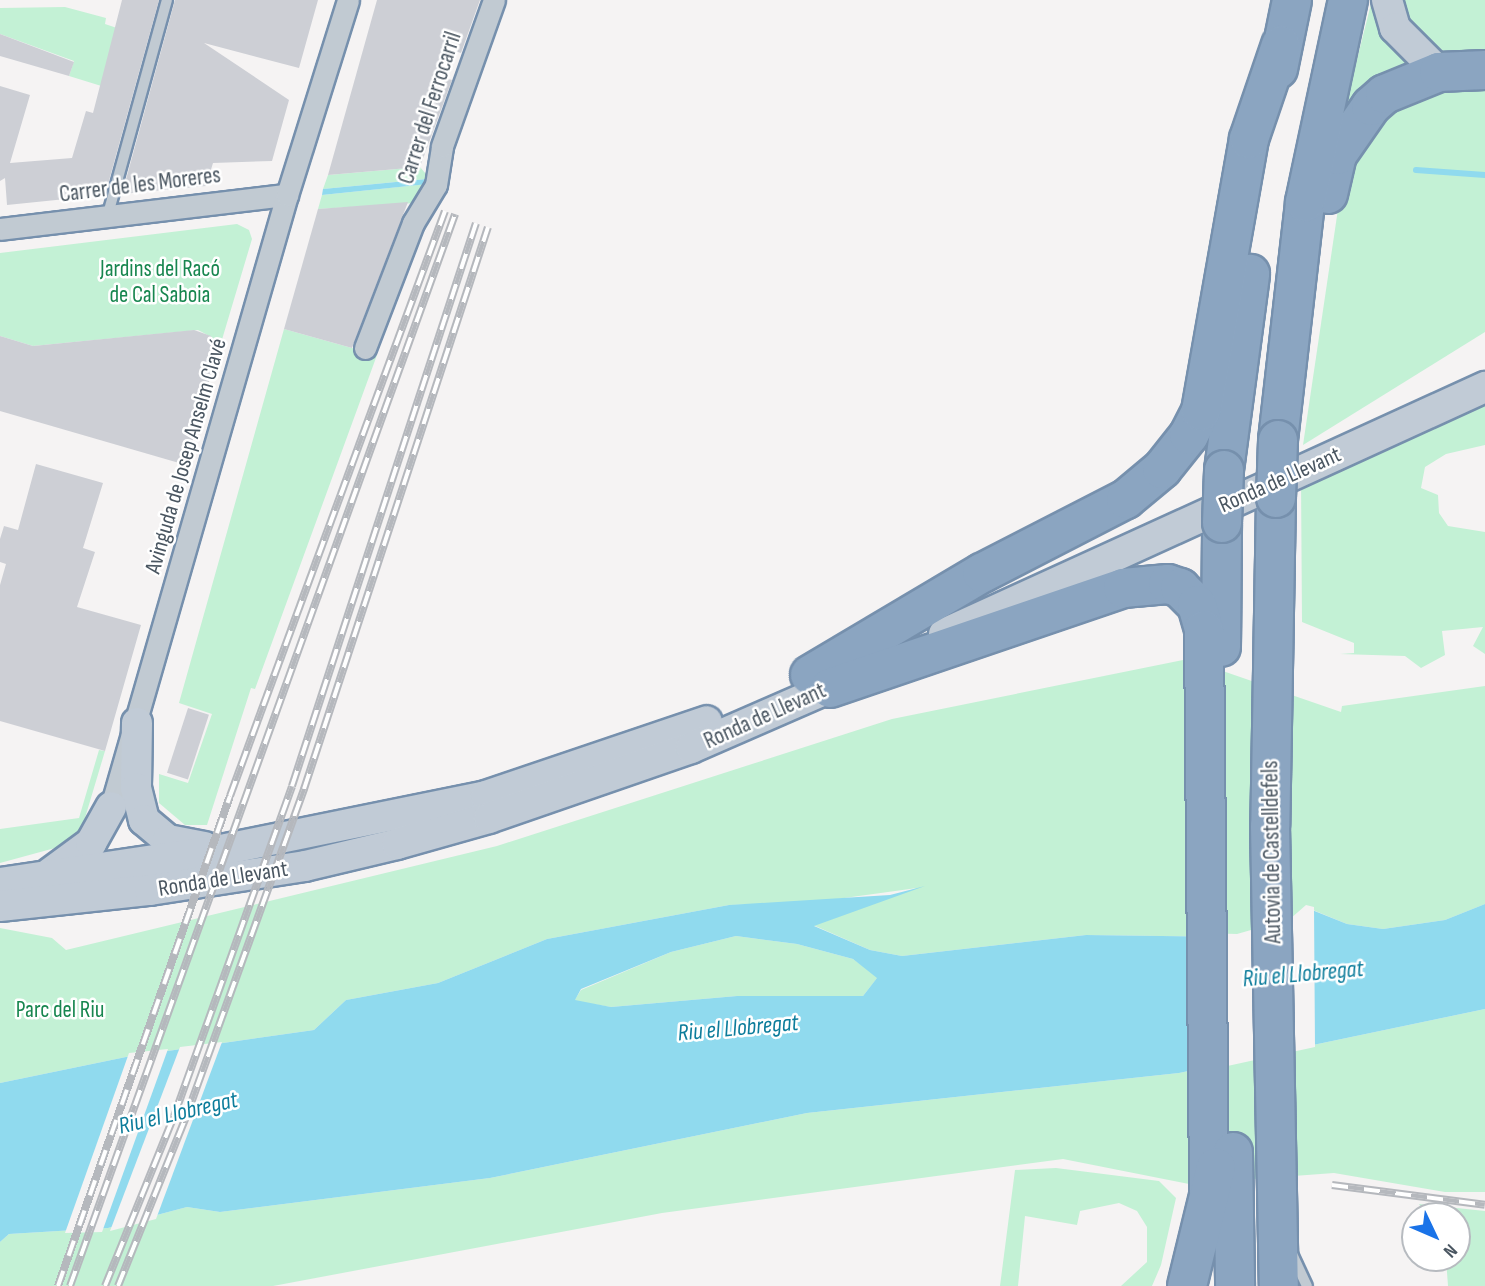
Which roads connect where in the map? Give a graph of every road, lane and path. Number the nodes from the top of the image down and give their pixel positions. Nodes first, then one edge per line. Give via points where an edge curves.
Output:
1 (167, 0) edge
2 (348, 0) edge
3 (494, 0) edge
4 (1292, 0) edge
5 (1348, 0) edge
6 (1387, 0) edge
7 (1281, 46) junction
8 (1485, 70) edge
9 (1438, 72) junction
10 (287, 195) junction
11 (108, 214) junction
12 (0, 229) edge
13 (1290, 320) junction
14 (365, 348) dead end
15 (1485, 365) edge
16 (1485, 387) edge
17 (1213, 631) junction
18 (820, 681) junction
19 (137, 723) junction
20 (111, 807) junction
21 (222, 850) junction
22 (121, 866) junction
23 (37, 879) junction
24 (0, 883) edge
25 (150, 890) junction
26 (0, 906) edge
27 (1222, 1091) junction
28 (1279, 1225) junction
29 (1187, 1286) edge
30 (1235, 1286) edge
31 (1279, 1286) edge
32 (1307, 1286) edge

1 - 11 lane
2 - 10 street, Avinguda de Josep Anselm Clavé
3 - 14 street, Carrer del Ferrocarril via 442,146 436,185 413,223
4 - 7 highway
5 - 13 highway via 1305,202
6 - 9 main road via 1395,28
7 - 17 highway, Autovia de Castelldefels, bridge via 1224,470
7 - 18 highway via 1248,139 1201,411 1189,435 1162,469 1126,499 982,573
8 - 9 highway
9 - 13 highway via 1385,94 1371,106 1343,147 1314,254
10 - 11 street, Carrer de les Moreres
10 - 19 street, Avinguda de Josep Anselm Clavé
11 - 12 street, Carrer de les Moreres
13 - 28 highway, Autovia de Castelldefels, bridge via 1278,440 1271,629
15 - 18 main road, Ronda de Llevant via 1439,391
16 - 18 main road, Ronda de Llevant
17 - 18 highway via 1180,588 1148,583
17 - 27 highway, Autovia de Castelldefels
18 - 21 main road, Ronda de Llevant via 486,796
18 - 25 main road, Ronda de Llevant via 691,748 489,818 305,866
19 - 20 street, Avinguda de Josep Anselm Clavé
19 - 21 main road via 136,788 144,820 168,840
20 - 22 main road via 110,839
20 - 23 main road via 79,856
21 - 22 main road, Ronda de Llevant
22 - 23 main road, Ronda de Llevant
22 - 25 main road
23 - 24 main road, Ronda de Llevant
25 - 26 main road, Ronda de Llevant
27 - 29 highway via 1223,1143
27 - 30 highway, Autovia de Castelldefels
28 - 31 highway, Autovia de Castelldefels
28 - 32 lane

